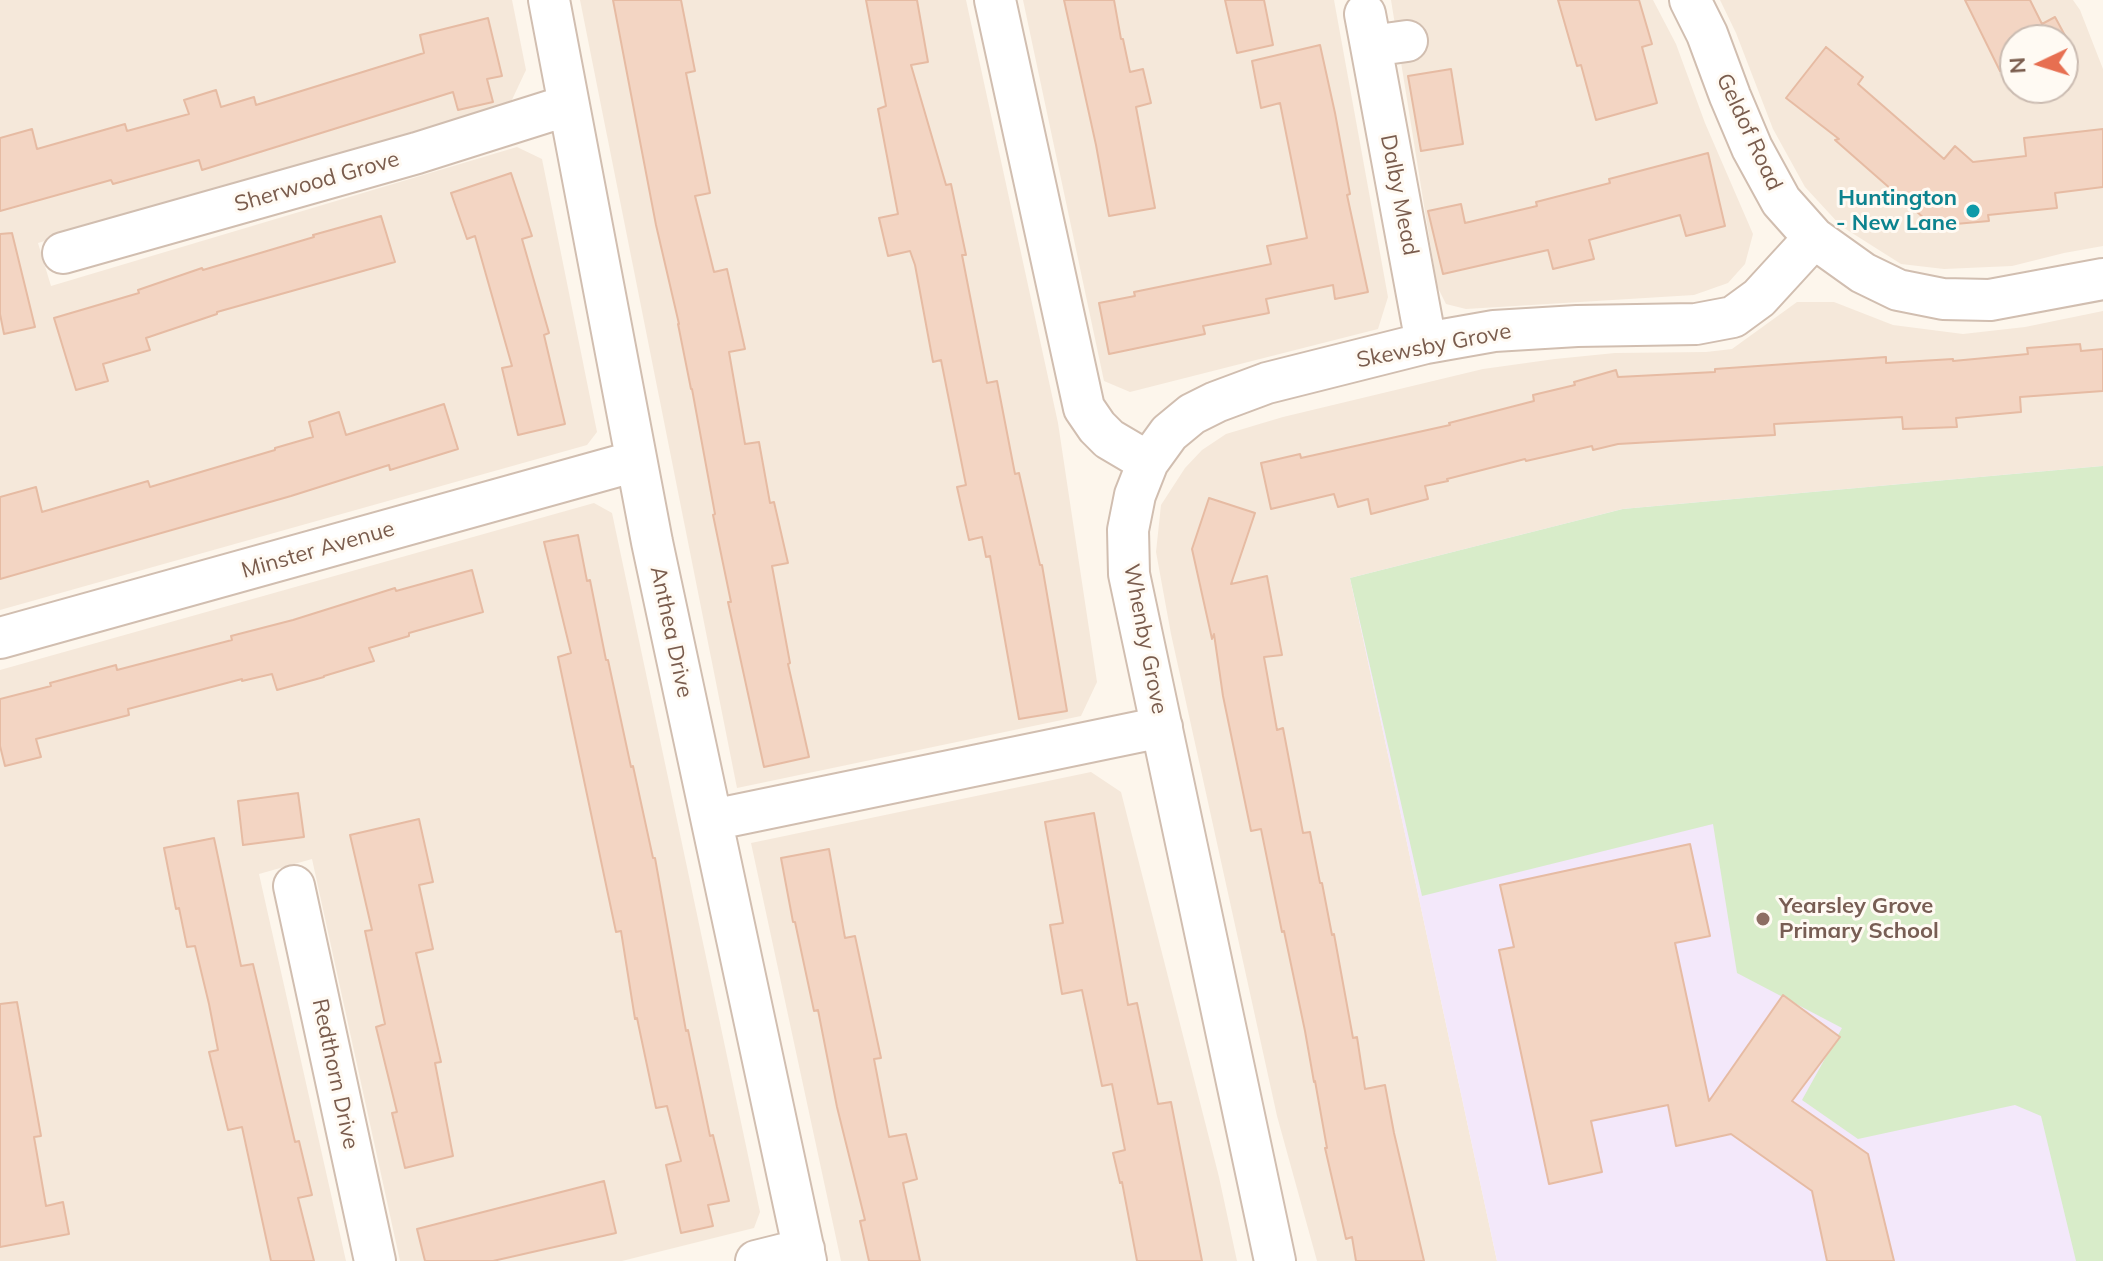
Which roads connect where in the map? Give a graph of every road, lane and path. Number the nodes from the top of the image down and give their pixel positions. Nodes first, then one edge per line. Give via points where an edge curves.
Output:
1 (549, 0) edge
2 (995, 0) edge
3 (1690, 0) edge
4 (1381, 33) dead end
5 (569, 105) junction
6 (1814, 238) junction
7 (63, 255) dead end
8 (2103, 279) edge
9 (1426, 343) junction
10 (636, 461) junction
11 (1148, 462) junction
12 (0, 638) edge
13 (1162, 727) junction
14 (712, 820) junction
15 (294, 886) dead end
16 (805, 1255) edge
17 (375, 1261) edge
18 (756, 1261) edge
19 (1275, 1261) edge

1 - 5 street, Anthea Drive
2 - 11 street via 1084,408 1109,439
3 - 6 street, Geldof Road via 1752,148 1781,201
4 - 9 street, Dalby Mead
5 - 7 street, Sherwood Grove
5 - 10 street, Anthea Drive
6 - 8 street, Geldof Road via 1898,290 1943,299 1990,300
6 - 9 street, Skewsby Grove via 1759,298 1733,317 1696,324 1494,331
9 - 11 street, Skewsby Grove via 1267,383 1216,402 1169,433
10 - 12 street, Minster Avenue
10 - 14 street, Anthea Drive
11 - 13 street, Whenby Grove via 1128,530 1129,574
13 - 14 street
13 - 19 street, Whenby Grove
14 - 16 street, Anthea Drive
15 - 17 street, Redthorn Drive
16 - 18 street

